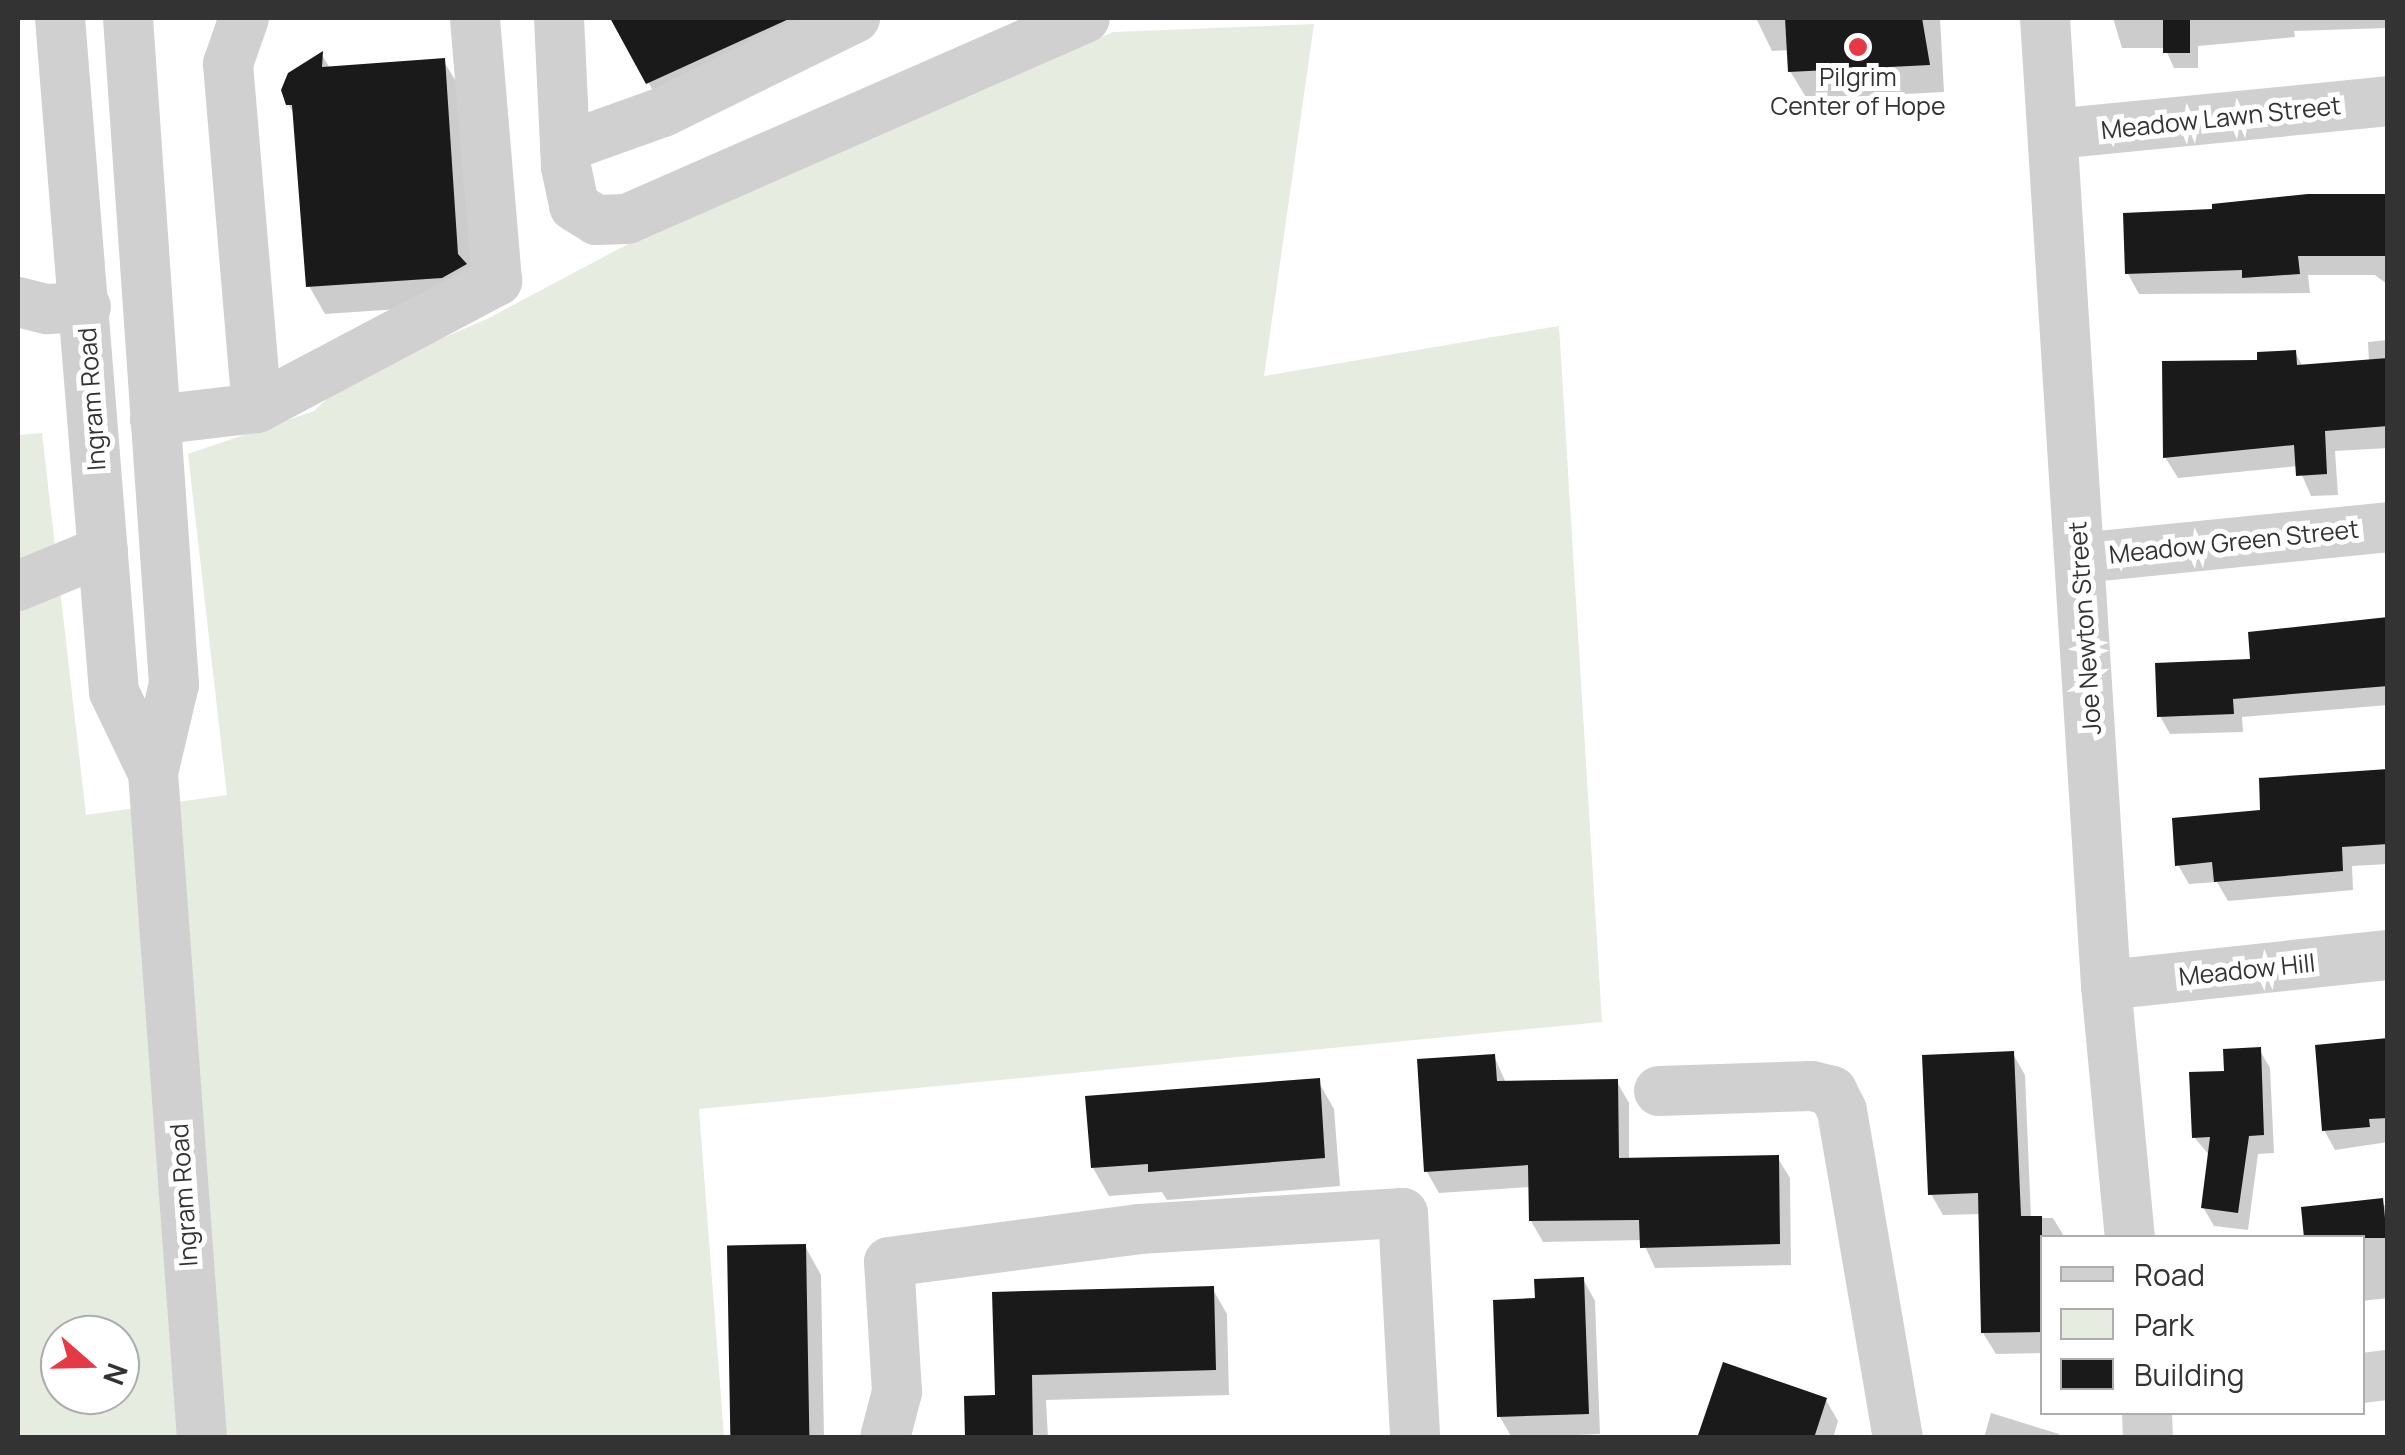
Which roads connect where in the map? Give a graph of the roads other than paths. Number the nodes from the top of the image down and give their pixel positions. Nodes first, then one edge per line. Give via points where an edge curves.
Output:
1 (60, 18) edge
2 (128, 18) edge
3 (244, 18) edge
4 (474, 18) edge
5 (559, 18) edge
6 (855, 18) edge
7 (2046, 18) edge
8 (1074, 20) edge
9 (2388, 101) edge
10 (2054, 134) junction
11 (565, 147) junction
12 (18, 302) edge
13 (86, 307) junction
14 (256, 408) junction
15 (156, 420) junction
16 (2388, 527) edge
17 (104, 551) junction
18 (2080, 558) junction
19 (18, 586) edge
20 (153, 774) junction
21 (2388, 955) edge
22 (2106, 985) junction
23 (1659, 1091) dead end
24 (2130, 1235) edge
25 (202, 1438) edge
26 (885, 1438) edge
27 (1415, 1438) edge
28 (1898, 1438) edge

1 - 13 street, Ingram Road
2 - 15 street, Ingram Road
3 - 14 street via 228,64
4 - 14 street via 497,281
5 - 11 street
6 - 11 street via 663,112
7 - 10 street, Joe Newton Street
8 - 11 street via 627,219 596,220 574,206
9 - 10 street, Meadow Lawn Street
10 - 18 street, Joe Newton Street
12 - 13 street
13 - 17 street, Ingram Road
14 - 15 street
15 - 20 street, Ingram Road via 174,684
16 - 18 street, Meadow Green Street
17 - 19 street
17 - 20 street, Ingram Road via 114,692
18 - 22 street, Joe Newton Street
20 - 25 street, Ingram Road
21 - 22 street, Meadow Hill
22 - 24 street, Joe Newton Street
23 - 28 street via 1832,1091 1842,1111
26 - 27 street via 897,1392 889,1262 1138,1229 1403,1213

